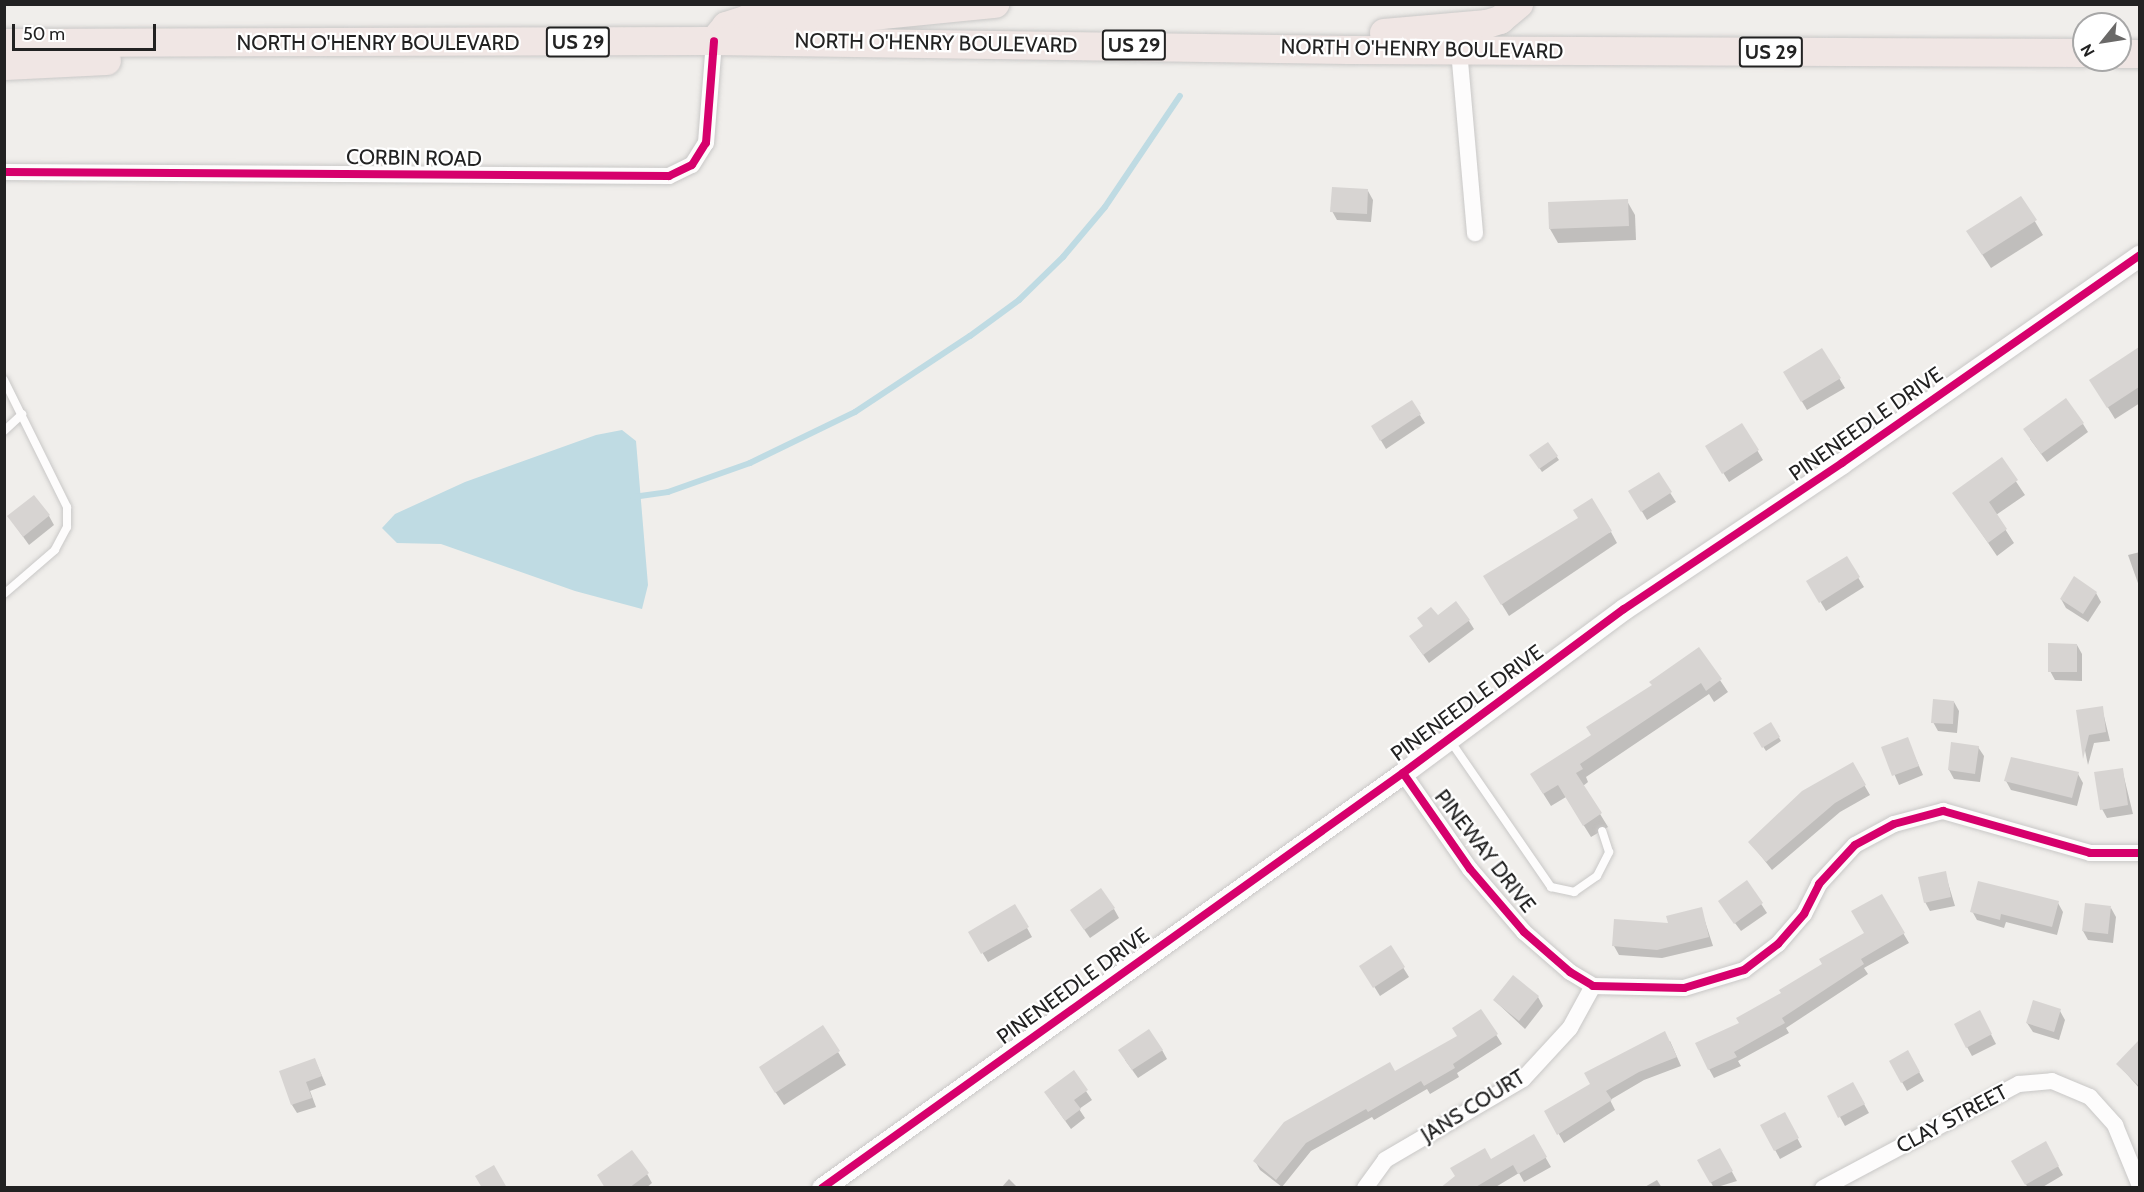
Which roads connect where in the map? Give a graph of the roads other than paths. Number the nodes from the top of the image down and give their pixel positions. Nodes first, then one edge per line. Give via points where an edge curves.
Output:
1 (995, 4) edge
2 (1519, 4) edge
3 (714, 41) junction
4 (4, 43) edge
5 (316, 44) junction
6 (1242, 46) junction
7 (1459, 50) junction
8 (2072, 53) edge
9 (4, 66) edge
10 (4, 172) edge
11 (1475, 233) dead end
12 (2139, 255) edge
13 (4, 380) edge
14 (22, 414) junction
15 (4, 431) edge
16 (4, 594) edge
17 (1449, 739) junction
18 (1403, 773) junction
19 (1602, 831) dead end
20 (2139, 853) edge
21 (1593, 986) junction
22 (2139, 1186) edge
23 (822, 1188) edge
24 (1365, 1188) edge
25 (1823, 1188) edge

1 - 3 highway via 862,18 747,19 726,26
2 - 6 highway via 1500,20 1487,24
3 - 5 highway, NORTH O'HENRY BOULEVARD / US 29
3 - 6 highway, NORTH O'HENRY BOULEVARD / US 29
3 - 10 street, CORBIN ROAD via 706,143 692,165 669,176
4 - 5 highway, NORTH O'HENRY BOULEVARD / US 29
5 - 9 highway via 209,56
6 - 7 highway, NORTH O'HENRY BOULEVARD / US 29
7 - 8 highway, NORTH O'HENRY BOULEVARD / US 29
7 - 11 street
12 - 17 street, PINENEEDLE DRIVE via 1842,463 1624,609
13 - 14 lane
14 - 15 lane
14 - 16 lane via 67,507 68,527 55,550
17 - 18 street, PINENEEDLE DRIVE
17 - 19 lane via 1551,887 1574,892 1597,876 1609,852
18 - 21 street, PINEWAY DRIVE via 1470,869 1524,932 1570,972
18 - 23 street, PINENEEDLE DRIVE
20 - 21 street via 2090,853 1943,811 1894,824 1855,845 1819,884 1804,914 1778,944 1744,970 1684,988
21 - 24 street, JANS COURT via 1570,1029 1523,1079 1385,1161
22 - 25 street, CLAY STREET via 2115,1125 2090,1097 2052,1081 2019,1084

